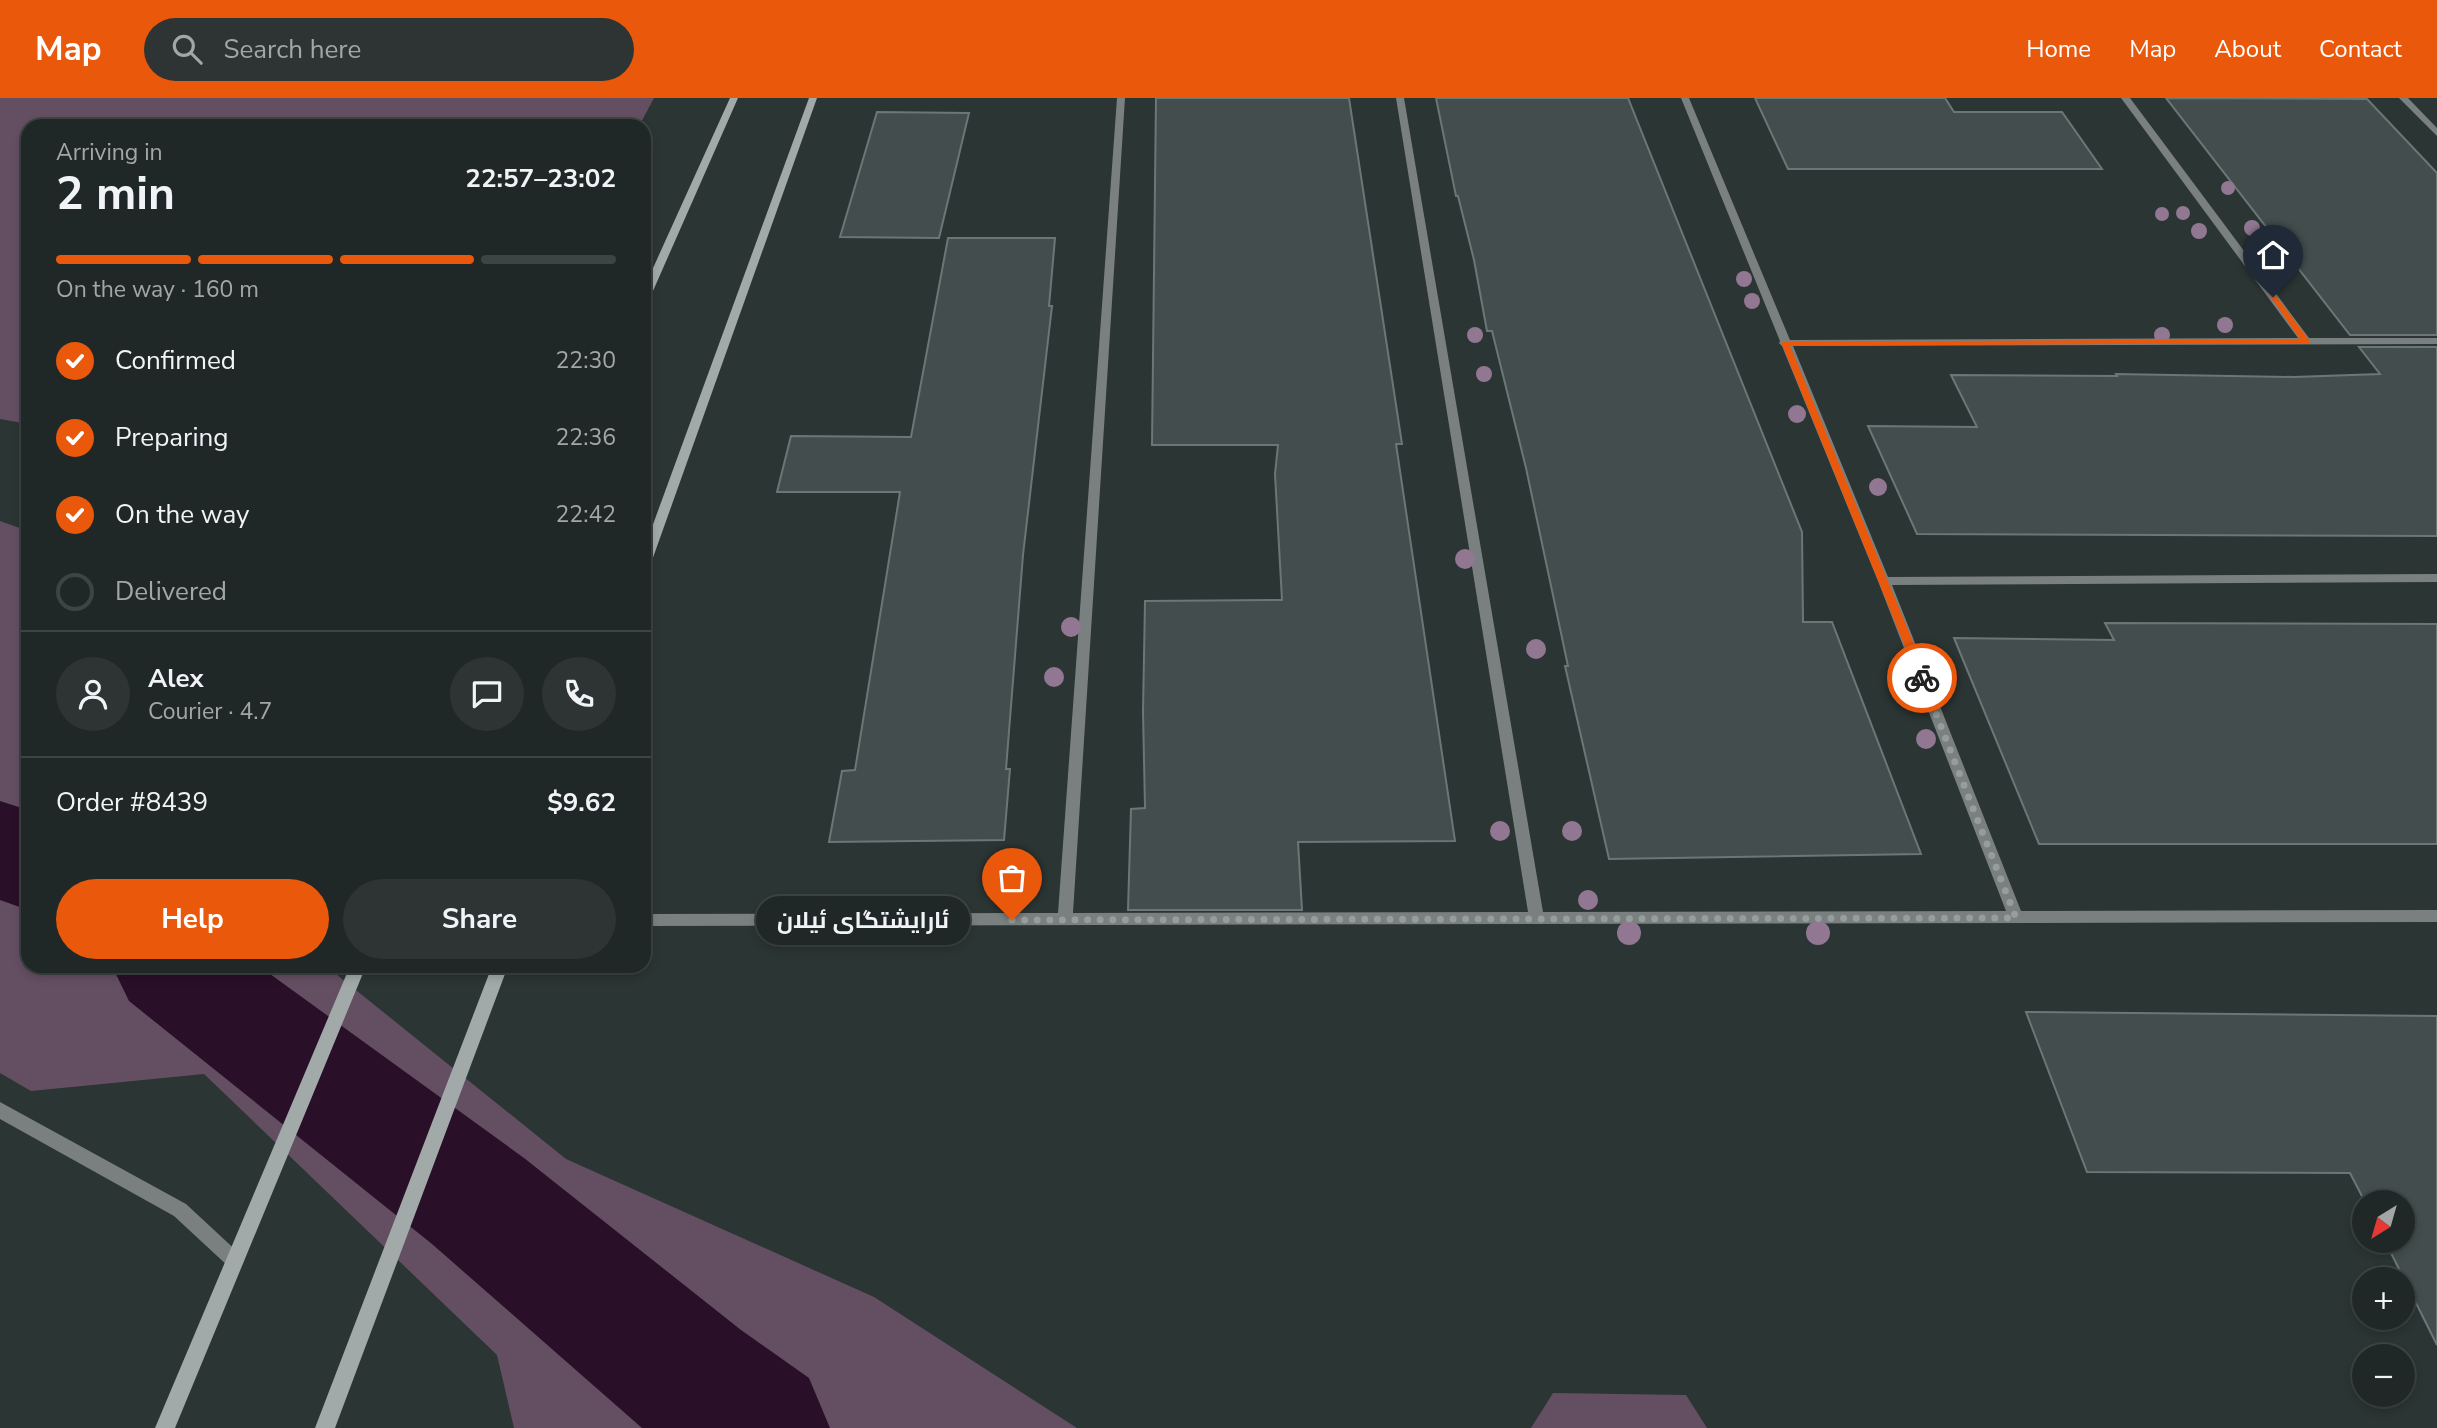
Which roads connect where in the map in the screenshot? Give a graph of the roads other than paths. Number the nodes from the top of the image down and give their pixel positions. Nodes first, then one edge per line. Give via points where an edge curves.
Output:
1 (734, 98) edge
2 (813, 98) edge
3 (1121, 98) edge
4 (1400, 98) edge
5 (1685, 98) edge
6 (2124, 98) edge
7 (2403, 98) edge
8 (2437, 133) edge
9 (651, 284) edge
10 (2437, 341) edge
11 (2306, 342) junction
12 (1784, 344) junction
13 (651, 547) edge
14 (2437, 578) edge
15 (1884, 581) junction
16 (2437, 916) edge
17 (2016, 918) junction
18 (651, 919) edge
19 (1537, 919) junction
20 (1065, 920) junction
21 (355, 973) edge
22 (498, 973) edge
23 (0, 1110) edge
24 (235, 1261) junction
25 (165, 1428) edge
26 (325, 1428) edge

1 - 9 main road
2 - 13 main road
3 - 20 street
4 - 19 street
5 - 12 street
6 - 11 street
7 - 8 street
10 - 11 street
11 - 12 street
12 - 15 street
14 - 15 street
15 - 17 street
16 - 17 street
17 - 19 street
18 - 20 street
19 - 20 street
21 - 24 main road
22 - 26 main road
23 - 24 street via 180,1210
24 - 25 main road

